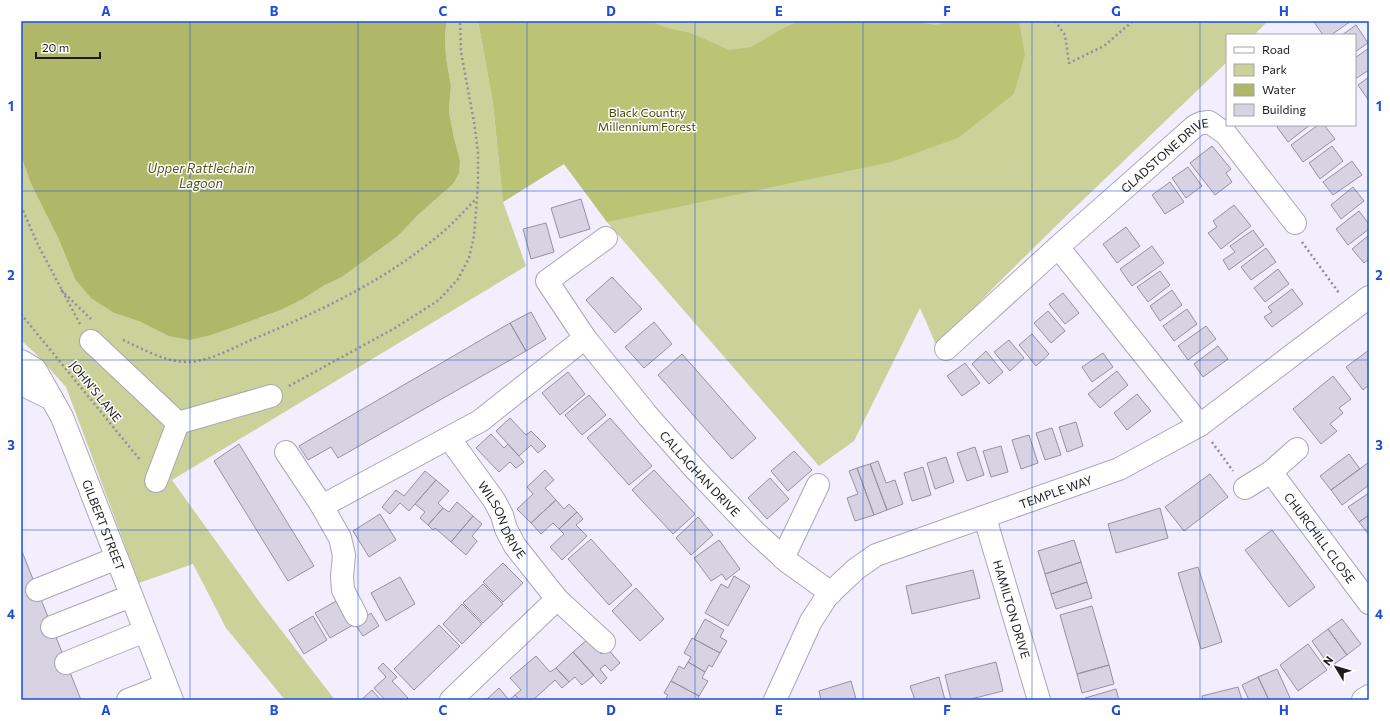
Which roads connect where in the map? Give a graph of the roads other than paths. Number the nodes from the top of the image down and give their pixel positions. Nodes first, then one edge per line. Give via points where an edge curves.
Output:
1 (1296, 223) road end
2 (606, 238) dead end
3 (1058, 247) junction
4 (1369, 297) edge
5 (93, 332) road end
6 (585, 338) junction
7 (946, 349) dead end
8 (21, 361) edge
9 (21, 384) edge
10 (271, 396) road end
11 (52, 399) junction
12 (178, 423) junction
13 (1200, 425) junction
14 (449, 438) junction
15 (1297, 449) dead end
16 (286, 452) dead end
17 (1271, 472) junction
18 (156, 480) road end
19 (818, 485) dead end
20 (1245, 488) road end
21 (322, 506) junction
22 (985, 518) junction
23 (117, 558) junction
24 (783, 558) junction
25 (37, 590) dead end
26 (831, 593) junction
27 (131, 596) junction
28 (557, 599) junction
29 (1369, 603) edge
30 (356, 614) dead end
31 (52, 627) dead end
32 (145, 631) junction
33 (604, 642) dead end
34 (66, 663) dead end
35 (169, 693) edge
36 (1369, 696) edge
37 (128, 700) edge
38 (452, 700) edge
39 (774, 700) edge
40 (1039, 700) edge
41 (1363, 700) edge

1 - 3 street, GLADSTONE DRIVE via 1226,134 1209,122 1195,126
2 - 6 street, CALLAGHAN DRIVE via 547,281
3 - 7 street, GLADSTONE DRIVE
3 - 13 street
4 - 13 street, TEMPLE WAY
5 - 12 street
6 - 14 street via 480,421
6 - 24 street, CALLAGHAN DRIVE via 694,468
8 - 11 street, GILBERT STREET via 35,369
9 - 11 street
10 - 12 street
11 - 23 street, GILBERT STREET via 62,417
12 - 18 street
13 - 22 street, TEMPLE WAY via 1119,469
14 - 21 street
14 - 28 street, WILSON DRIVE via 494,500 515,546
15 - 17 street
16 - 21 street
17 - 20 street
17 - 29 street, CHURCHILL CLOSE
19 - 24 street
21 - 30 street via 340,538 344,555 343,590
22 - 26 street, TEMPLE WAY via 876,555 856,569
22 - 40 street, HAMILTON DRIVE
23 - 25 street
23 - 27 street, GILBERT STREET
24 - 26 street, CALLAGHAN DRIVE
26 - 39 street, TEMPLE WAY via 811,621
27 - 31 street
27 - 32 street, GILBERT STREET
28 - 33 street, WILSON DRIVE
28 - 38 street
32 - 34 street
32 - 35 street, GILBERT STREET
35 - 37 street
36 - 41 street

